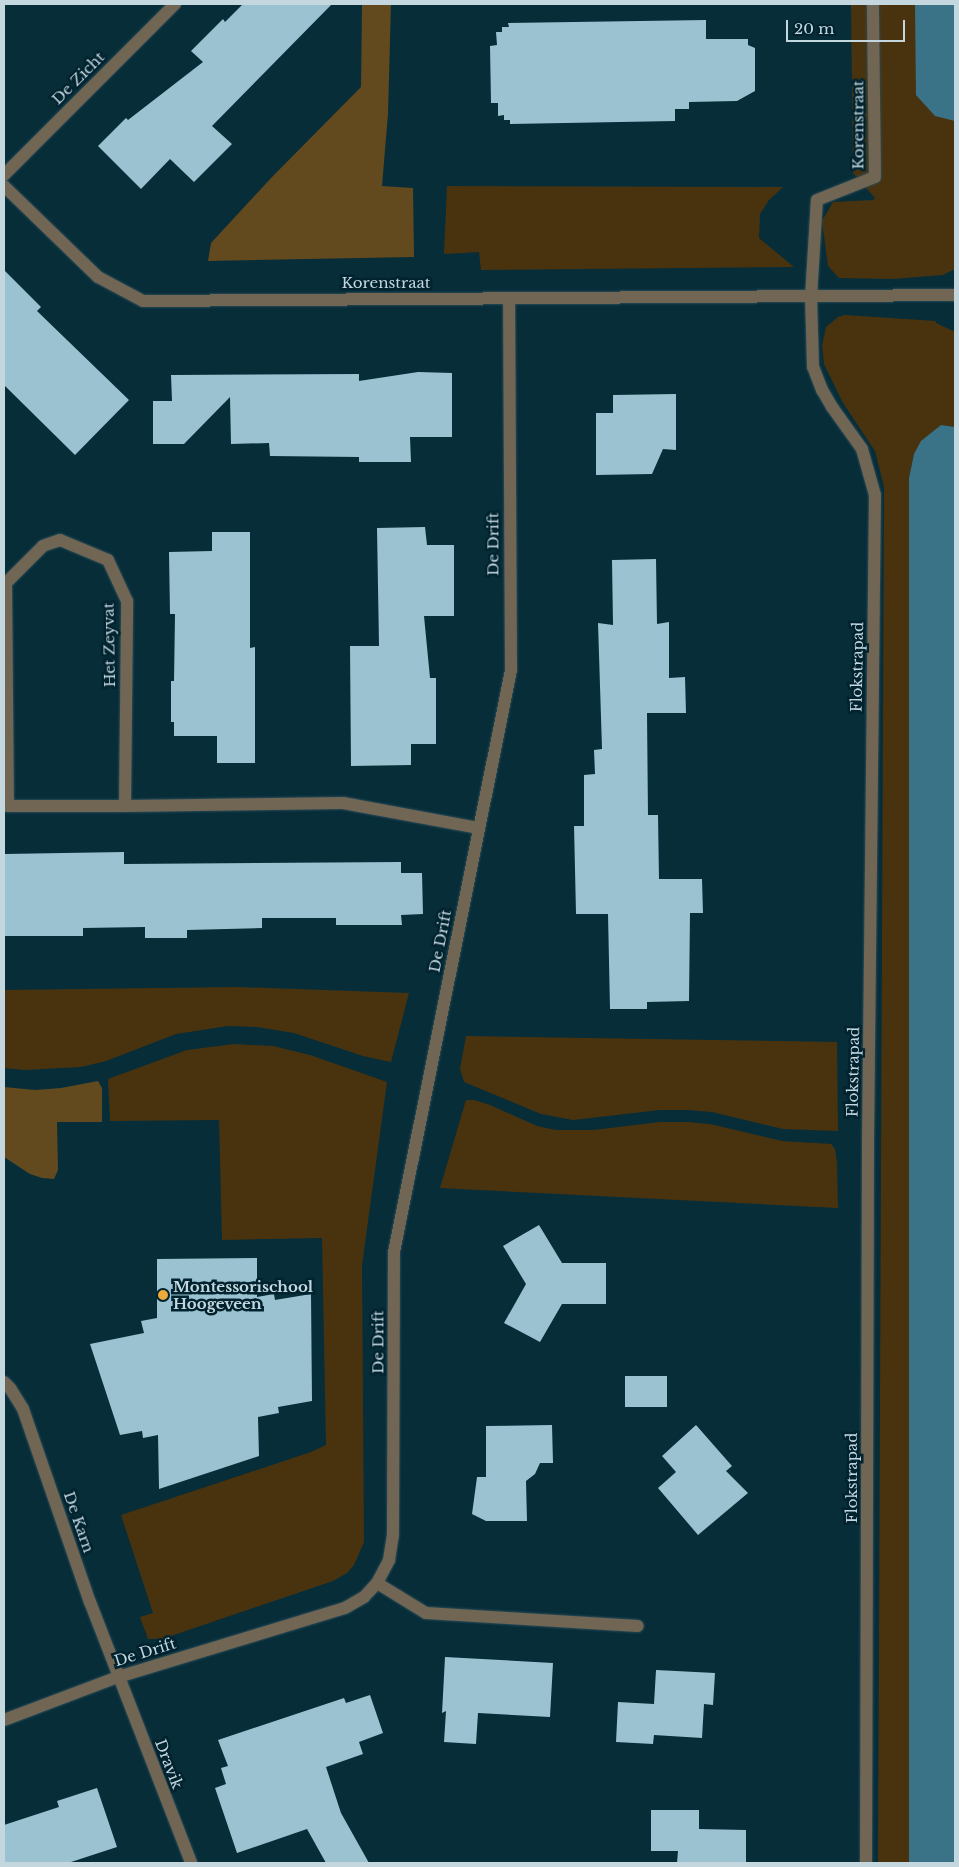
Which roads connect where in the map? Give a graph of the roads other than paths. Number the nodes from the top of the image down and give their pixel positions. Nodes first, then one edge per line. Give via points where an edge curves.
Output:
1 (175, 4) edge
2 (873, 4) edge
3 (4, 175) edge
4 (4, 186) edge
5 (955, 295) edge
6 (811, 298) junction
7 (509, 300) junction
8 (125, 806) junction
9 (478, 828) junction
10 (4, 1382) edge
11 (377, 1583) junction
12 (638, 1626) dead end
13 (118, 1677) junction
14 (4, 1720) edge
15 (191, 1863) edge
16 (866, 1863) edge

1 - 3 street, De Zicht
2 - 6 street, Korenstraat via 875,177 817,200
4 - 7 street, Korenstraat via 98,278 143,301
5 - 6 street, Korenstraat
6 - 7 street, Korenstraat
6 - 16 street, Flokstrapad via 814,367 822,390 862,449 874,495
7 - 9 street, De Drift via 510,670
8 - 8 street, Het Zeyvat via 8,806 6,583 43,546 60,540 108,560 127,601
8 - 9 street, Het Zeyvat via 343,803
9 - 11 street, De Drift via 394,1252 393,1534 389,1560
10 - 13 street, De Karn via 23,1409
11 - 12 street via 426,1613
11 - 13 street, De Drift via 364,1597 345,1608
13 - 14 street, De Drift
13 - 15 street, Dravik

